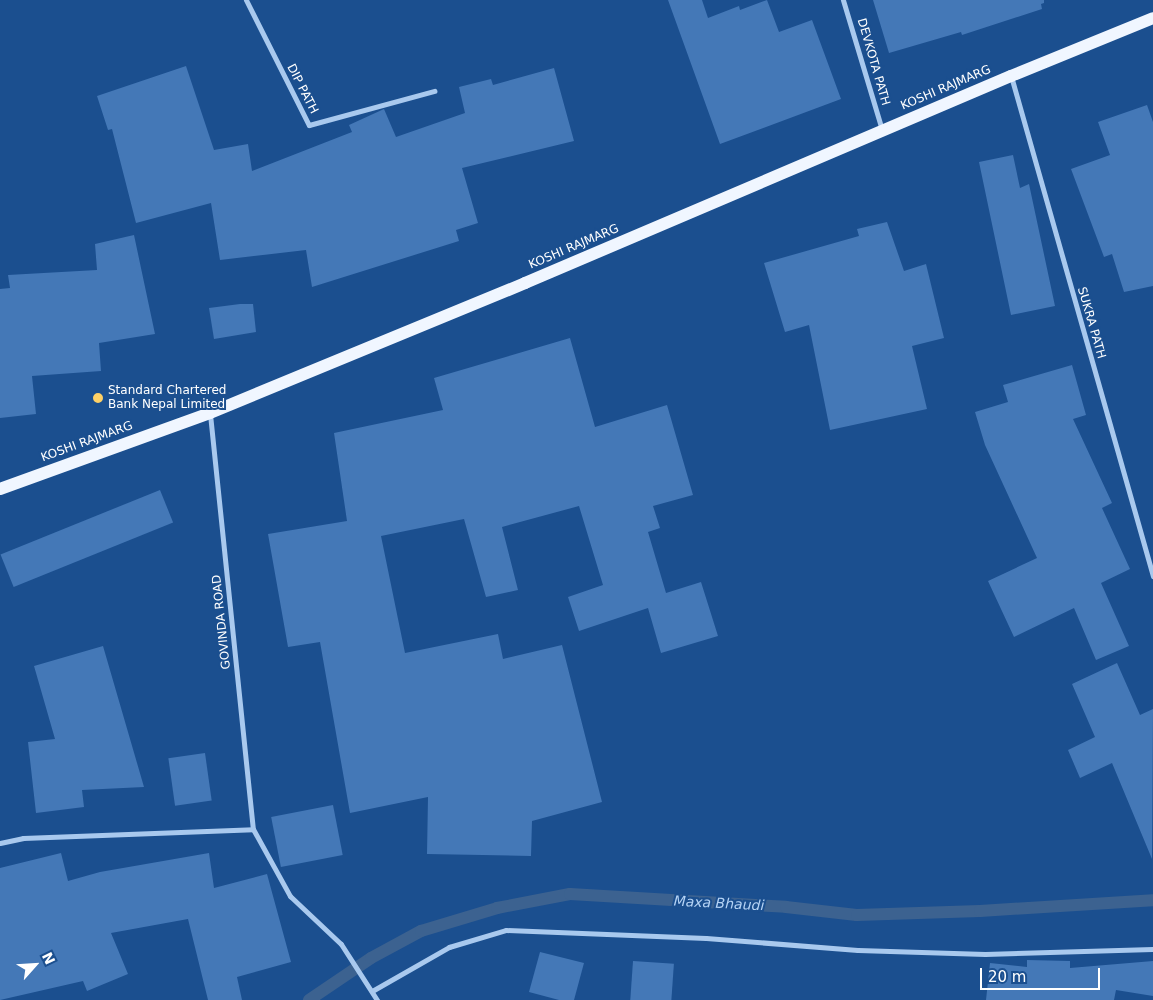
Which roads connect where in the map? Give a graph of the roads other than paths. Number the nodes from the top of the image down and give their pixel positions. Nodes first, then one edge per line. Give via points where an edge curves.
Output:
1 (246, 0) edge
2 (844, 0) edge
3 (1153, 18) edge
4 (1010, 76) junction
5 (434, 91) dead end
6 (882, 130) junction
7 (210, 412) junction
8 (0, 488) edge
9 (1153, 576) edge
10 (254, 829) junction
11 (0, 843) edge
12 (1153, 949) edge
13 (372, 991) junction
14 (377, 1000) edge

1 - 5 street, DIP PATH via 309,125
2 - 6 street, DEVKOTA PATH
3 - 4 main road, KOSHI RAJMARG
4 - 6 main road, KOSHI RAJMARG
4 - 9 street, SUKRA PATH
6 - 7 main road, KOSHI RAJMARG via 525,283
7 - 8 main road, KOSHI RAJMARG
7 - 10 street, GOVINDA ROAD
10 - 11 street via 22,838
10 - 13 street, GOVINDA ROAD via 290,896 341,944
12 - 13 street via 985,954 506,930 449,946
13 - 14 street, GOVINDA ROAD

